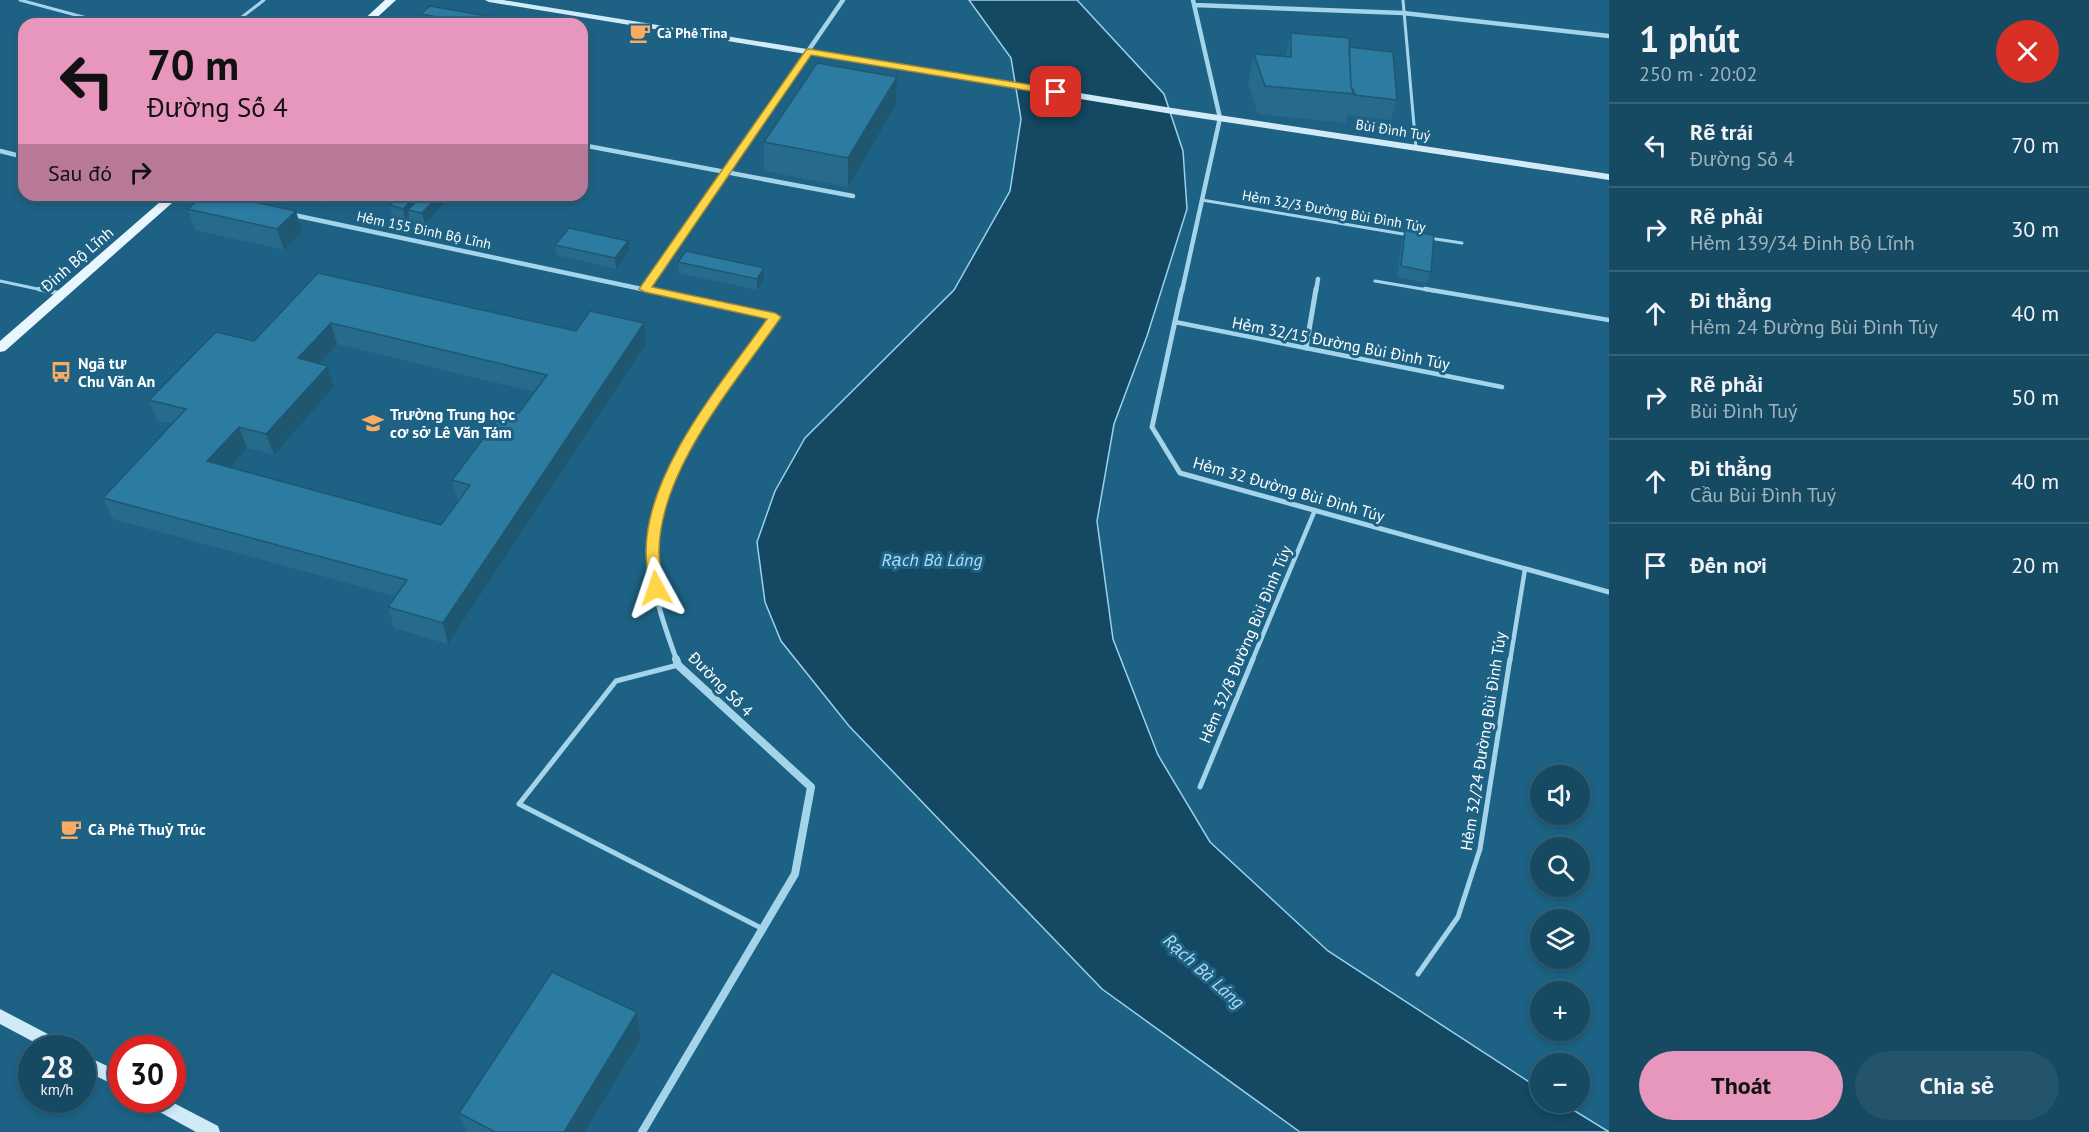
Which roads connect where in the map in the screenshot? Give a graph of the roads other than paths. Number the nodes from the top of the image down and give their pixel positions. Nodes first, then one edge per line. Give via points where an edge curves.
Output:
1 (20, 0) edge
2 (264, 0) edge
3 (391, 0) edge
4 (489, 0) edge
5 (843, 0) edge
6 (1403, 0) edge
7 (1194, 2) edge
8 (1403, 13) junction
9 (87, 18) edge
10 (241, 18) edge
11 (371, 18) edge
12 (1609, 36) edge
13 (809, 52) junction
14 (1221, 118) junction
15 (588, 145) edge
16 (1416, 148) junction
17 (0, 151) edge
18 (18, 156) edge
19 (724, 172) junction
20 (1609, 177) edge
21 (853, 196) dead end
22 (1202, 200) junction
23 (168, 201) edge
24 (278, 212) edge
25 (1462, 243) dead end
26 (1318, 279) dead end
27 (0, 281) edge
28 (1375, 281) dead end
29 (645, 289) junction
30 (63, 294) junction
31 (1609, 320) edge
32 (1175, 322) junction
33 (0, 348) edge
34 (1306, 348) junction
35 (1502, 387) dead end
36 (1315, 510) junction
37 (1525, 569) junction
38 (1609, 592) edge
39 (678, 665) junction
40 (1200, 787) dead end
41 (761, 928) junction
42 (1418, 974) dead end
43 (0, 1016) edge
44 (35, 1035) edge
45 (177, 1113) edge
46 (212, 1132) edge
47 (642, 1132) edge

1 - 9 lane
2 - 10 lane
3 - 11 main road
4 - 13 street
5 - 13 street
6 - 8 lane
7 - 8 street
7 - 14 street
8 - 12 street
8 - 16 lane
13 - 14 street, Bùi Đình Tuý
13 - 19 street
14 - 16 street, Bùi Đình Tuý
14 - 22 street, Hẻm 32 Đường Bùi Đình Túy
15 - 19 street
16 - 20 street, Bùi Đình Tuý
17 - 18 street
19 - 21 street
19 - 29 street
22 - 25 lane, Hẻm 32/3 Đường Bùi Đình Túy
22 - 32 street, Hẻm 32 Đường Bùi Đình Túy
23 - 30 main road, Đinh Bộ Lĩnh
24 - 29 street, Hẻm 155 Đinh Bộ Lĩnh
26 - 34 street
27 - 30 lane
28 - 31 lane
29 - 39 street, Đường Số 4 via 775,317 685,446 660,503 652,550 657,606
30 - 33 main road, Đinh Bộ Lĩnh
32 - 34 lane, Hẻm 32/15 Đường Bùi Đình Túy
32 - 36 street, Hẻm 32 Đường Bùi Đình Túy via 1152,427 1180,472
34 - 35 lane, Hẻm 32/15 Đường Bùi Đình Túy
36 - 37 street, Hẻm 32 Đường Bùi Đình Túy
36 - 40 lane, Hẻm 32/8 Đường Bùi Đình Túy
37 - 38 street, Hẻm 32 Đường Bùi Đình Túy
37 - 42 lane, Hẻm 32/24 Đường Bùi Đình Túy via 1480,849 1458,917
39 - 41 street, Đường Số 4 via 811,787 795,874
39 - 41 lane via 616,681 519,804
41 - 47 street, Đường Số 4
43 - 44 street
45 - 46 street

